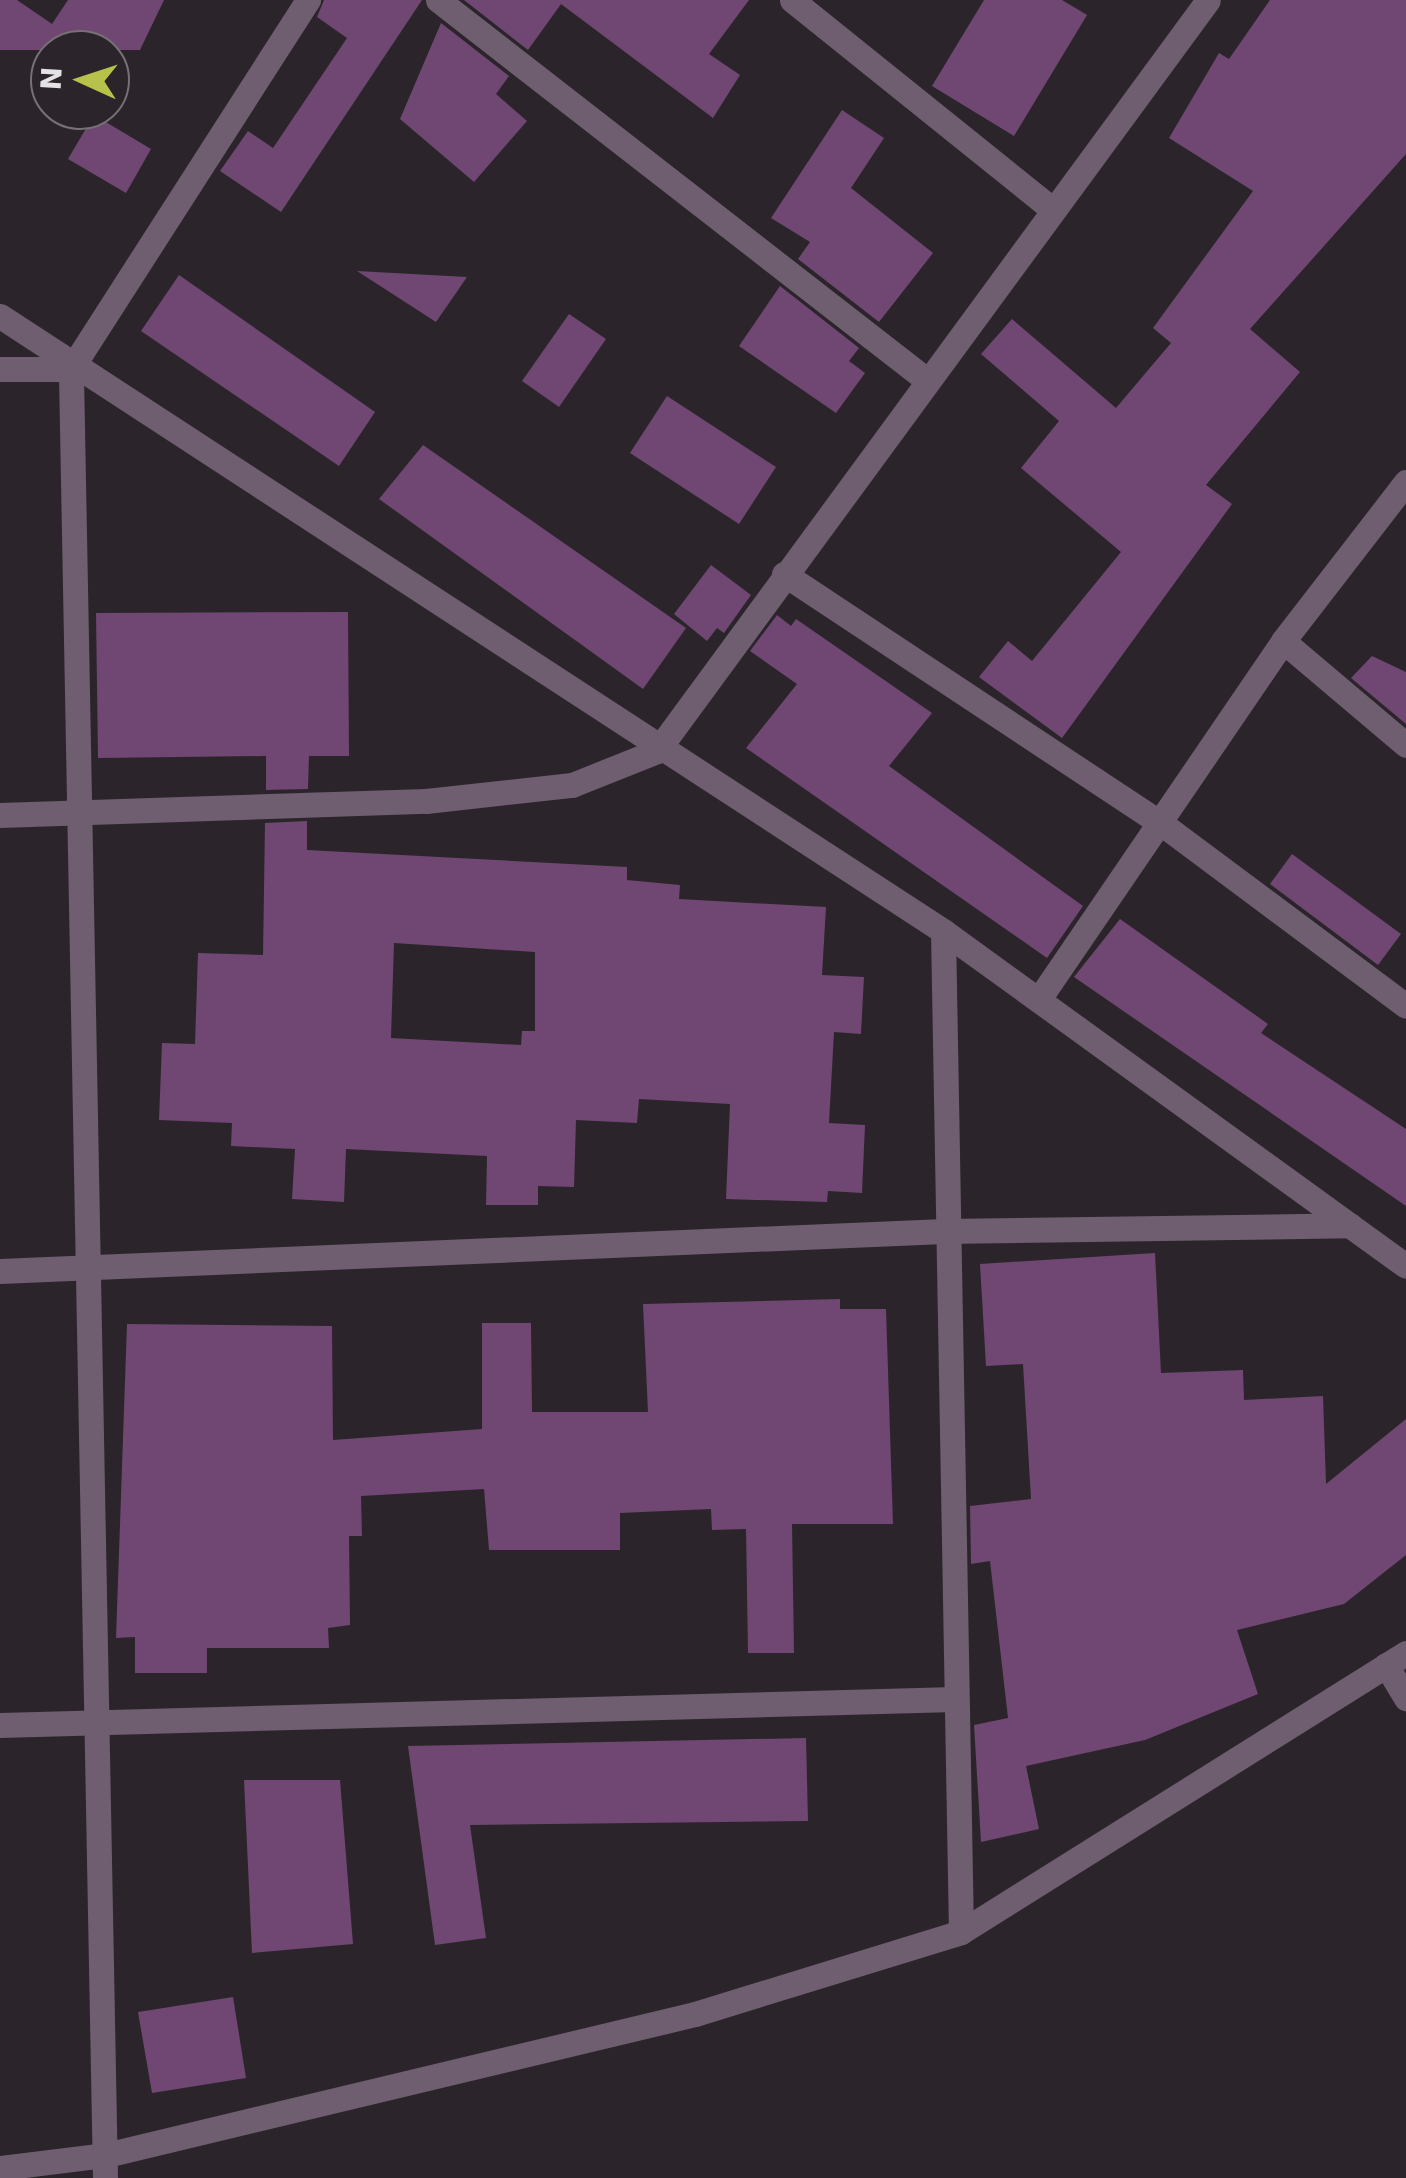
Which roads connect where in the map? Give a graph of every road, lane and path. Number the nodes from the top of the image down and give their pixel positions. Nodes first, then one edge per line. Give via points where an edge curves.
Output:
1 (308, 0) edge
2 (438, 0) edge
3 (792, 0) edge
4 (1208, 0) edge
5 (1049, 207) junction
6 (0, 316) edge
7 (0, 368) edge
8 (70, 369) junction
9 (924, 378) junction
10 (1406, 482) edge
11 (784, 574) junction
12 (1283, 641) junction
13 (1406, 745) edge
14 (657, 752) junction
15 (80, 813) junction
16 (0, 815) edge
17 (1162, 824) junction
18 (943, 931) junction
19 (1040, 999) junction
20 (1406, 1006) edge
21 (1350, 1225) junction
22 (944, 1231) junction
23 (1406, 1266) edge
24 (88, 1269) junction
25 (0, 1271) edge
26 (1396, 1659) edge
27 (1406, 1698) edge
28 (955, 1699) junction
29 (0, 1725) edge
30 (98, 1725) junction
31 (961, 1932) junction
32 (106, 2166) edge
33 (0, 2168) edge

1 - 8 street
2 - 9 street
3 - 5 street
4 - 5 street
5 - 9 street
6 - 8 street
7 - 8 street
8 - 14 street
8 - 15 street
9 - 11 street
10 - 12 street
11 - 14 street
11 - 17 street
12 - 13 street
12 - 17 street
14 - 15 street via 572,785 536,789
14 - 18 street
15 - 16 street
15 - 24 street
17 - 19 street
17 - 20 street
18 - 19 street
18 - 22 street
19 - 21 street
21 - 22 street
21 - 23 street
22 - 24 street
22 - 28 street
24 - 25 street
24 - 30 street
26 - 27 street
26 - 31 street
28 - 30 street
28 - 31 street
29 - 30 street
30 - 32 street
31 - 32 street via 695,2014
32 - 33 street

